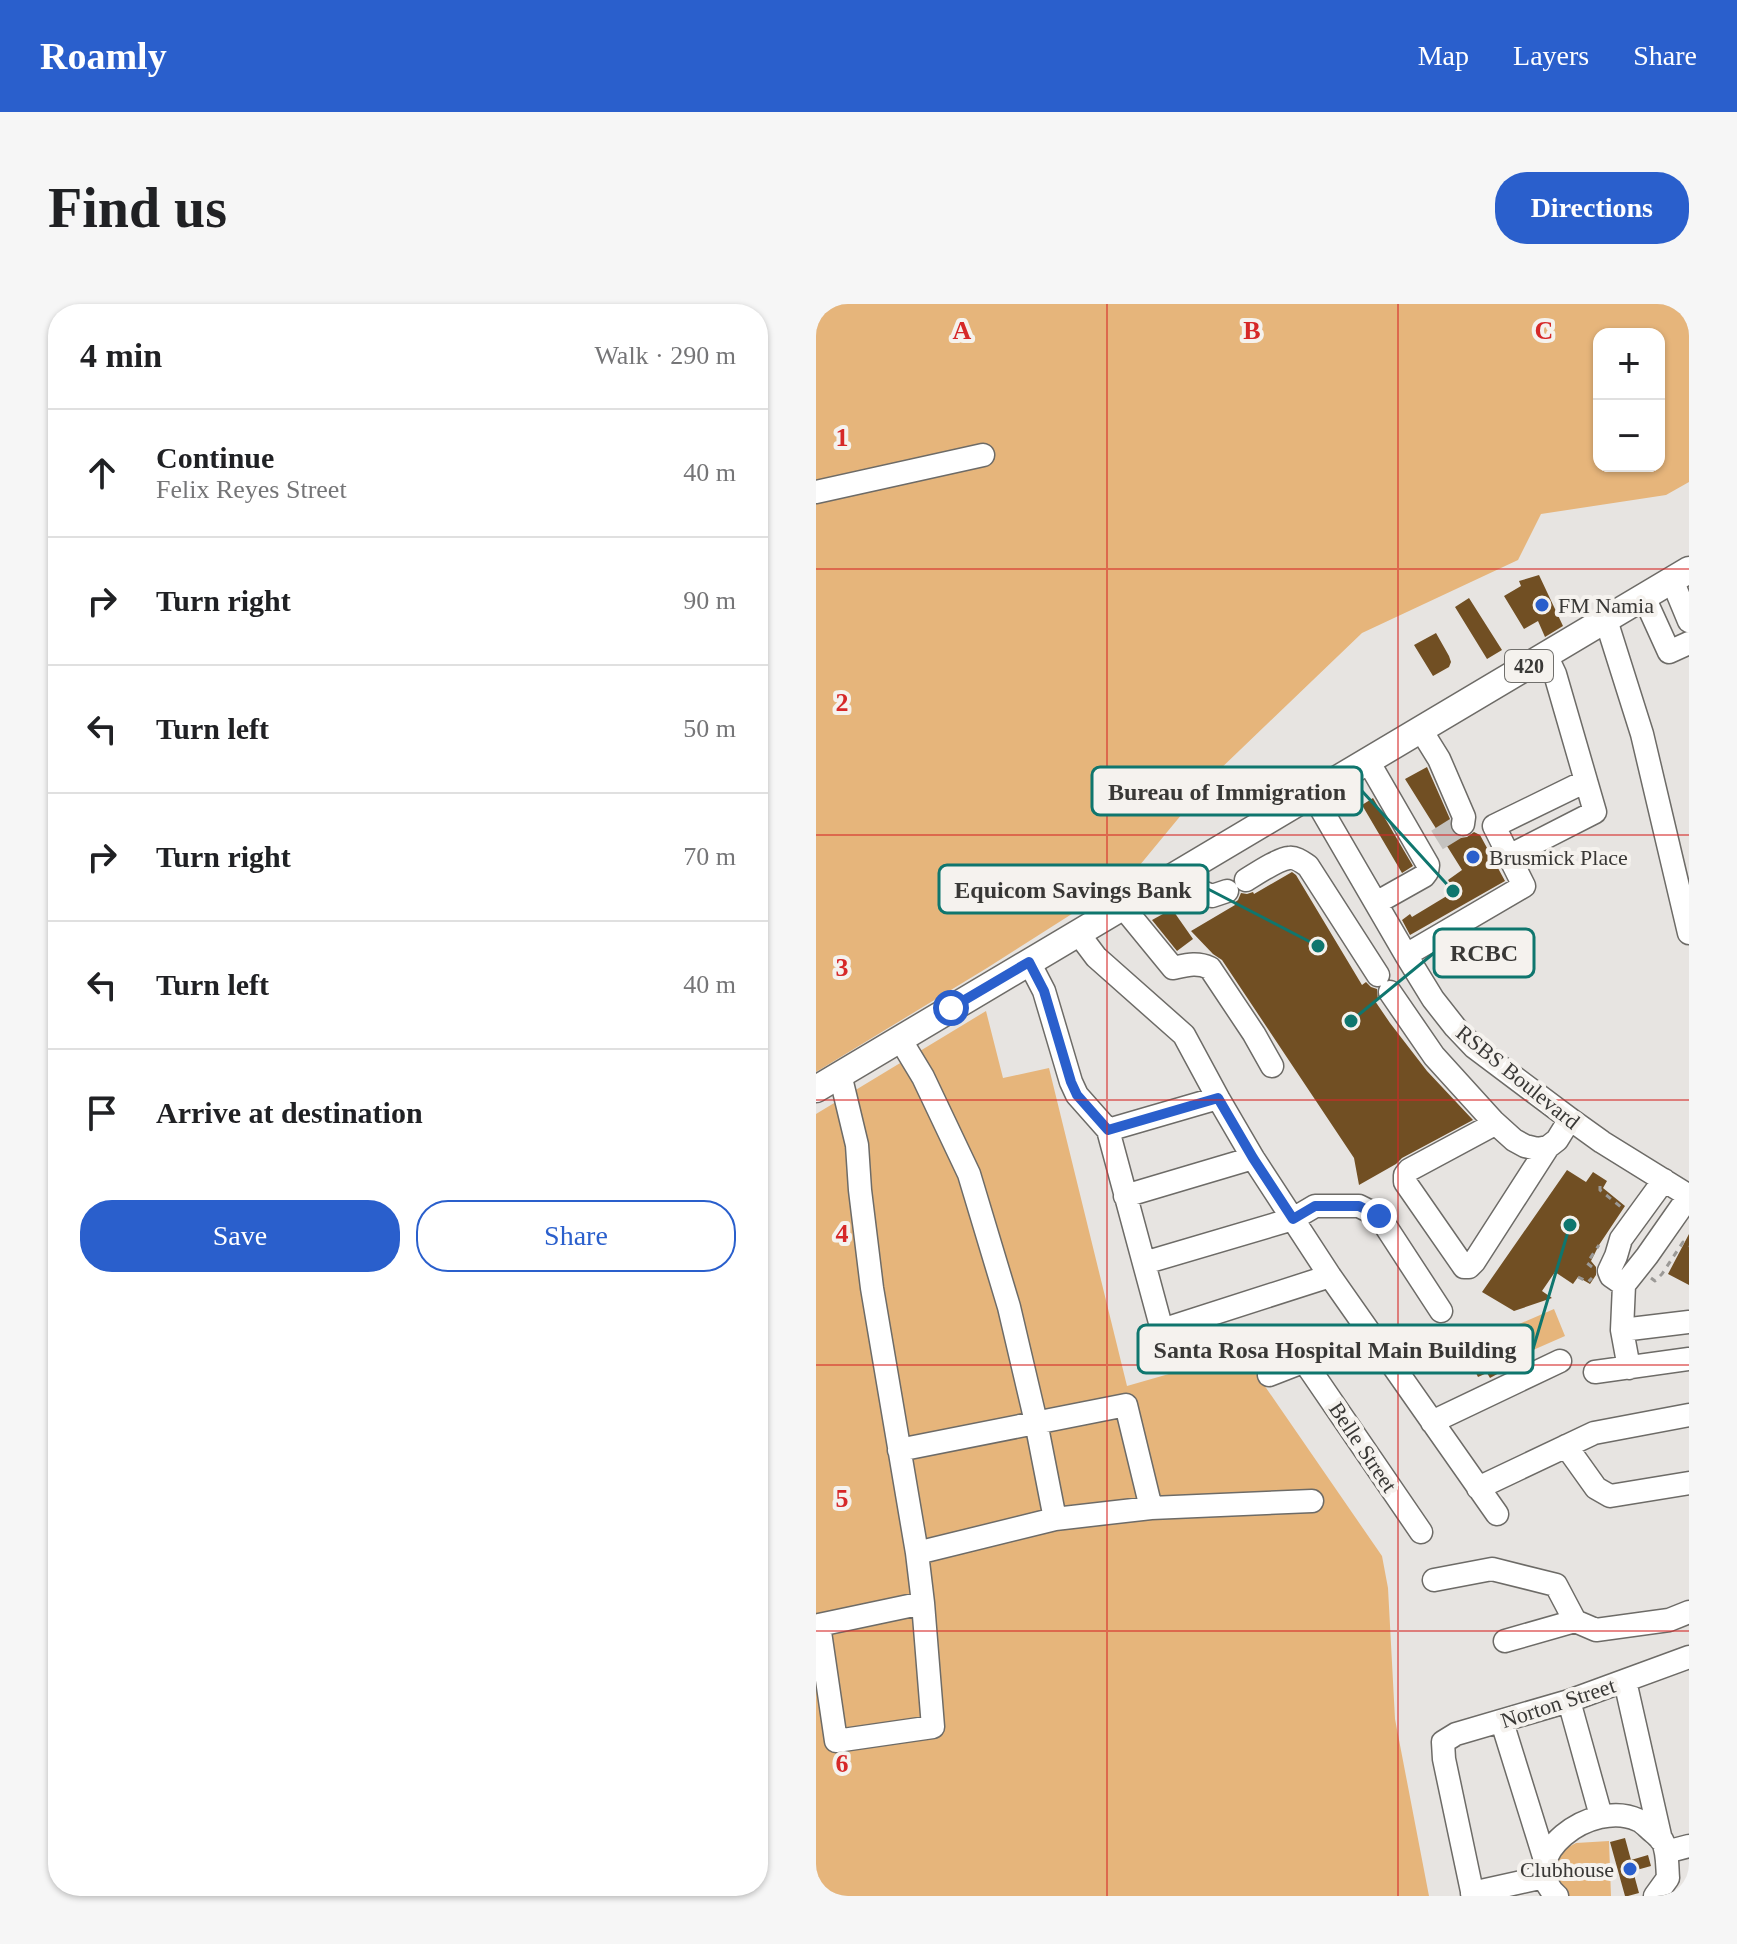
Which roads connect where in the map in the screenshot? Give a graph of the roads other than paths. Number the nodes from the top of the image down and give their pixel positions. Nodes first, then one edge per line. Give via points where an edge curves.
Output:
1 (983, 455) dead end
2 (816, 492) edge
3 (1681, 575) edge
4 (1644, 597) junction
5 (1606, 620) junction
6 (1689, 621) edge
7 (1689, 643) edge
8 (1546, 655) junction
9 (1421, 730) junction
10 (1368, 761) junction
11 (1586, 781) junction
12 (1313, 795) junction
13 (1463, 824) dead end
14 (1509, 856) junction
15 (1356, 871) junction
16 (1172, 879) junction
17 (1324, 891) junction
18 (1376, 903) junction
19 (1123, 907) junction
20 (1078, 933) junction
21 (1689, 933) edge
22 (1406, 955) junction
23 (1029, 962) junction
24 (1433, 999) junction
25 (1405, 1016) junction
26 (900, 1039) junction
27 (1272, 1066) dead end
28 (840, 1074) junction
29 (816, 1089) edge
30 (1218, 1098) junction
31 (1570, 1119) junction
32 (1493, 1121) junction
33 (1108, 1130) junction
34 (1548, 1147) junction
35 (1253, 1158) junction
36 (1664, 1180) junction
37 (1125, 1196) junction
38 (1689, 1196) edge
39 (1293, 1219) junction
40 (1144, 1263) junction
41 (1330, 1276) junction
42 (1624, 1285) junction
43 (1441, 1311) dead end
44 (1689, 1322) edge
45 (1622, 1330) junction
46 (1372, 1335) junction
47 (1689, 1359) edge
48 (1304, 1361) junction
49 (1560, 1361) dead end
50 (1629, 1368) junction
51 (1595, 1372) dead end
52 (1269, 1375) dead end
53 (1689, 1415) edge
54 (1036, 1422) junction
55 (1432, 1422) junction
56 (1566, 1446) junction
57 (899, 1450) junction
58 (1689, 1483) edge
59 (1478, 1488) junction
60 (1312, 1501) dead end
61 (1151, 1508) junction
62 (1497, 1514) dead end
63 (1055, 1519) junction
64 (1421, 1532) dead end
65 (917, 1553) junction
66 (1434, 1580) dead end
67 (923, 1603) junction
68 (1689, 1612) edge
69 (1575, 1621) junction
70 (818, 1625) edge
71 (1505, 1641) dead end
72 (1689, 1659) edge
73 (1625, 1681) junction
74 (1569, 1701) junction
75 (1502, 1722) junction
76 (1601, 1816) junction
77 (1664, 1846) junction
78 (1689, 1846) edge
79 (1551, 1884) edge
80 (1672, 1887) edge
81 (1473, 1894) edge
82 (1655, 1896) edge

1 - 2 street
3 - 4 main road, 420
3 - 6 street
4 - 5 main road, 420
4 - 7 street via 1669,652
5 - 8 main road, 420
5 - 21 street via 1642,734
8 - 9 main road, 420
8 - 11 street
9 - 10 main road, 420
9 - 13 street via 1439,759
10 - 12 main road, 420
10 - 18 street via 1428,846 1424,876
11 - 14 street via 1595,812
11 - 14 street via 1494,826
12 - 15 street, RSBS Boulevard
12 - 16 main road, 420
14 - 22 street via 1524,886
15 - 17 street
15 - 18 street, RSBS Boulevard
16 - 17 street via 1212,896 1291,857 1308,866
16 - 19 main road, 420
17 - 25 street
18 - 22 street, RSBS Boulevard
19 - 20 main road, 420
19 - 27 street via 1173,968 1210,968
20 - 23 main road, 420
20 - 30 street via 1096,957 1184,1035
22 - 24 street, RSBS Boulevard
23 - 26 main road, 420
23 - 33 street via 1044,991 1077,1095
24 - 25 street
24 - 31 street, RSBS Boulevard via 1474,1047
25 - 32 street
26 - 28 main road, 420
26 - 54 street via 969,1174
28 - 29 main road, 420
28 - 57 street via 857,1145 872,1288
30 - 33 street
30 - 35 street
31 - 34 street
31 - 36 street, RSBS Boulevard
32 - 34 street via 1525,1146
32 - 34 street via 1405,1175 1464,1267 1474,1262
33 - 37 street
35 - 37 street
35 - 39 street
36 - 38 street, RSBS Boulevard
36 - 42 street via 1621,1239 1609,1271
37 - 40 street
38 - 42 street
39 - 40 street
39 - 41 street
39 - 43 street via 1315,1206 1359,1206 1379,1216
40 - 41 street via 1162,1330
41 - 46 street
42 - 45 street
44 - 45 street
45 - 50 street
46 - 48 street
46 - 55 street
47 - 50 street
48 - 52 street
48 - 64 street, Belle Street
49 - 55 street
50 - 51 street
53 - 56 street via 1594,1433
54 - 57 street
54 - 61 street via 1126,1405
54 - 63 street
55 - 59 street
56 - 58 street via 1596,1488 1610,1496
56 - 59 street
57 - 65 street
59 - 62 street
60 - 61 street
61 - 63 street
63 - 65 street
65 - 67 street
66 - 69 street via 1492,1569 1556,1585
67 - 70 street
67 - 70 street via 933,1727 836,1741
68 - 69 street via 1669,1620 1596,1630
69 - 71 street
72 - 73 street, Norton Street
73 - 74 street, Norton Street
73 - 77 street
74 - 75 street, Norton Street
74 - 76 street
75 - 79 street
75 - 81 street, Norton Street via 1443,1742
76 - 77 street via 1640,1820
76 - 79 street via 1565,1832
77 - 78 street
77 - 80 street
79 - 81 street
80 - 82 street

